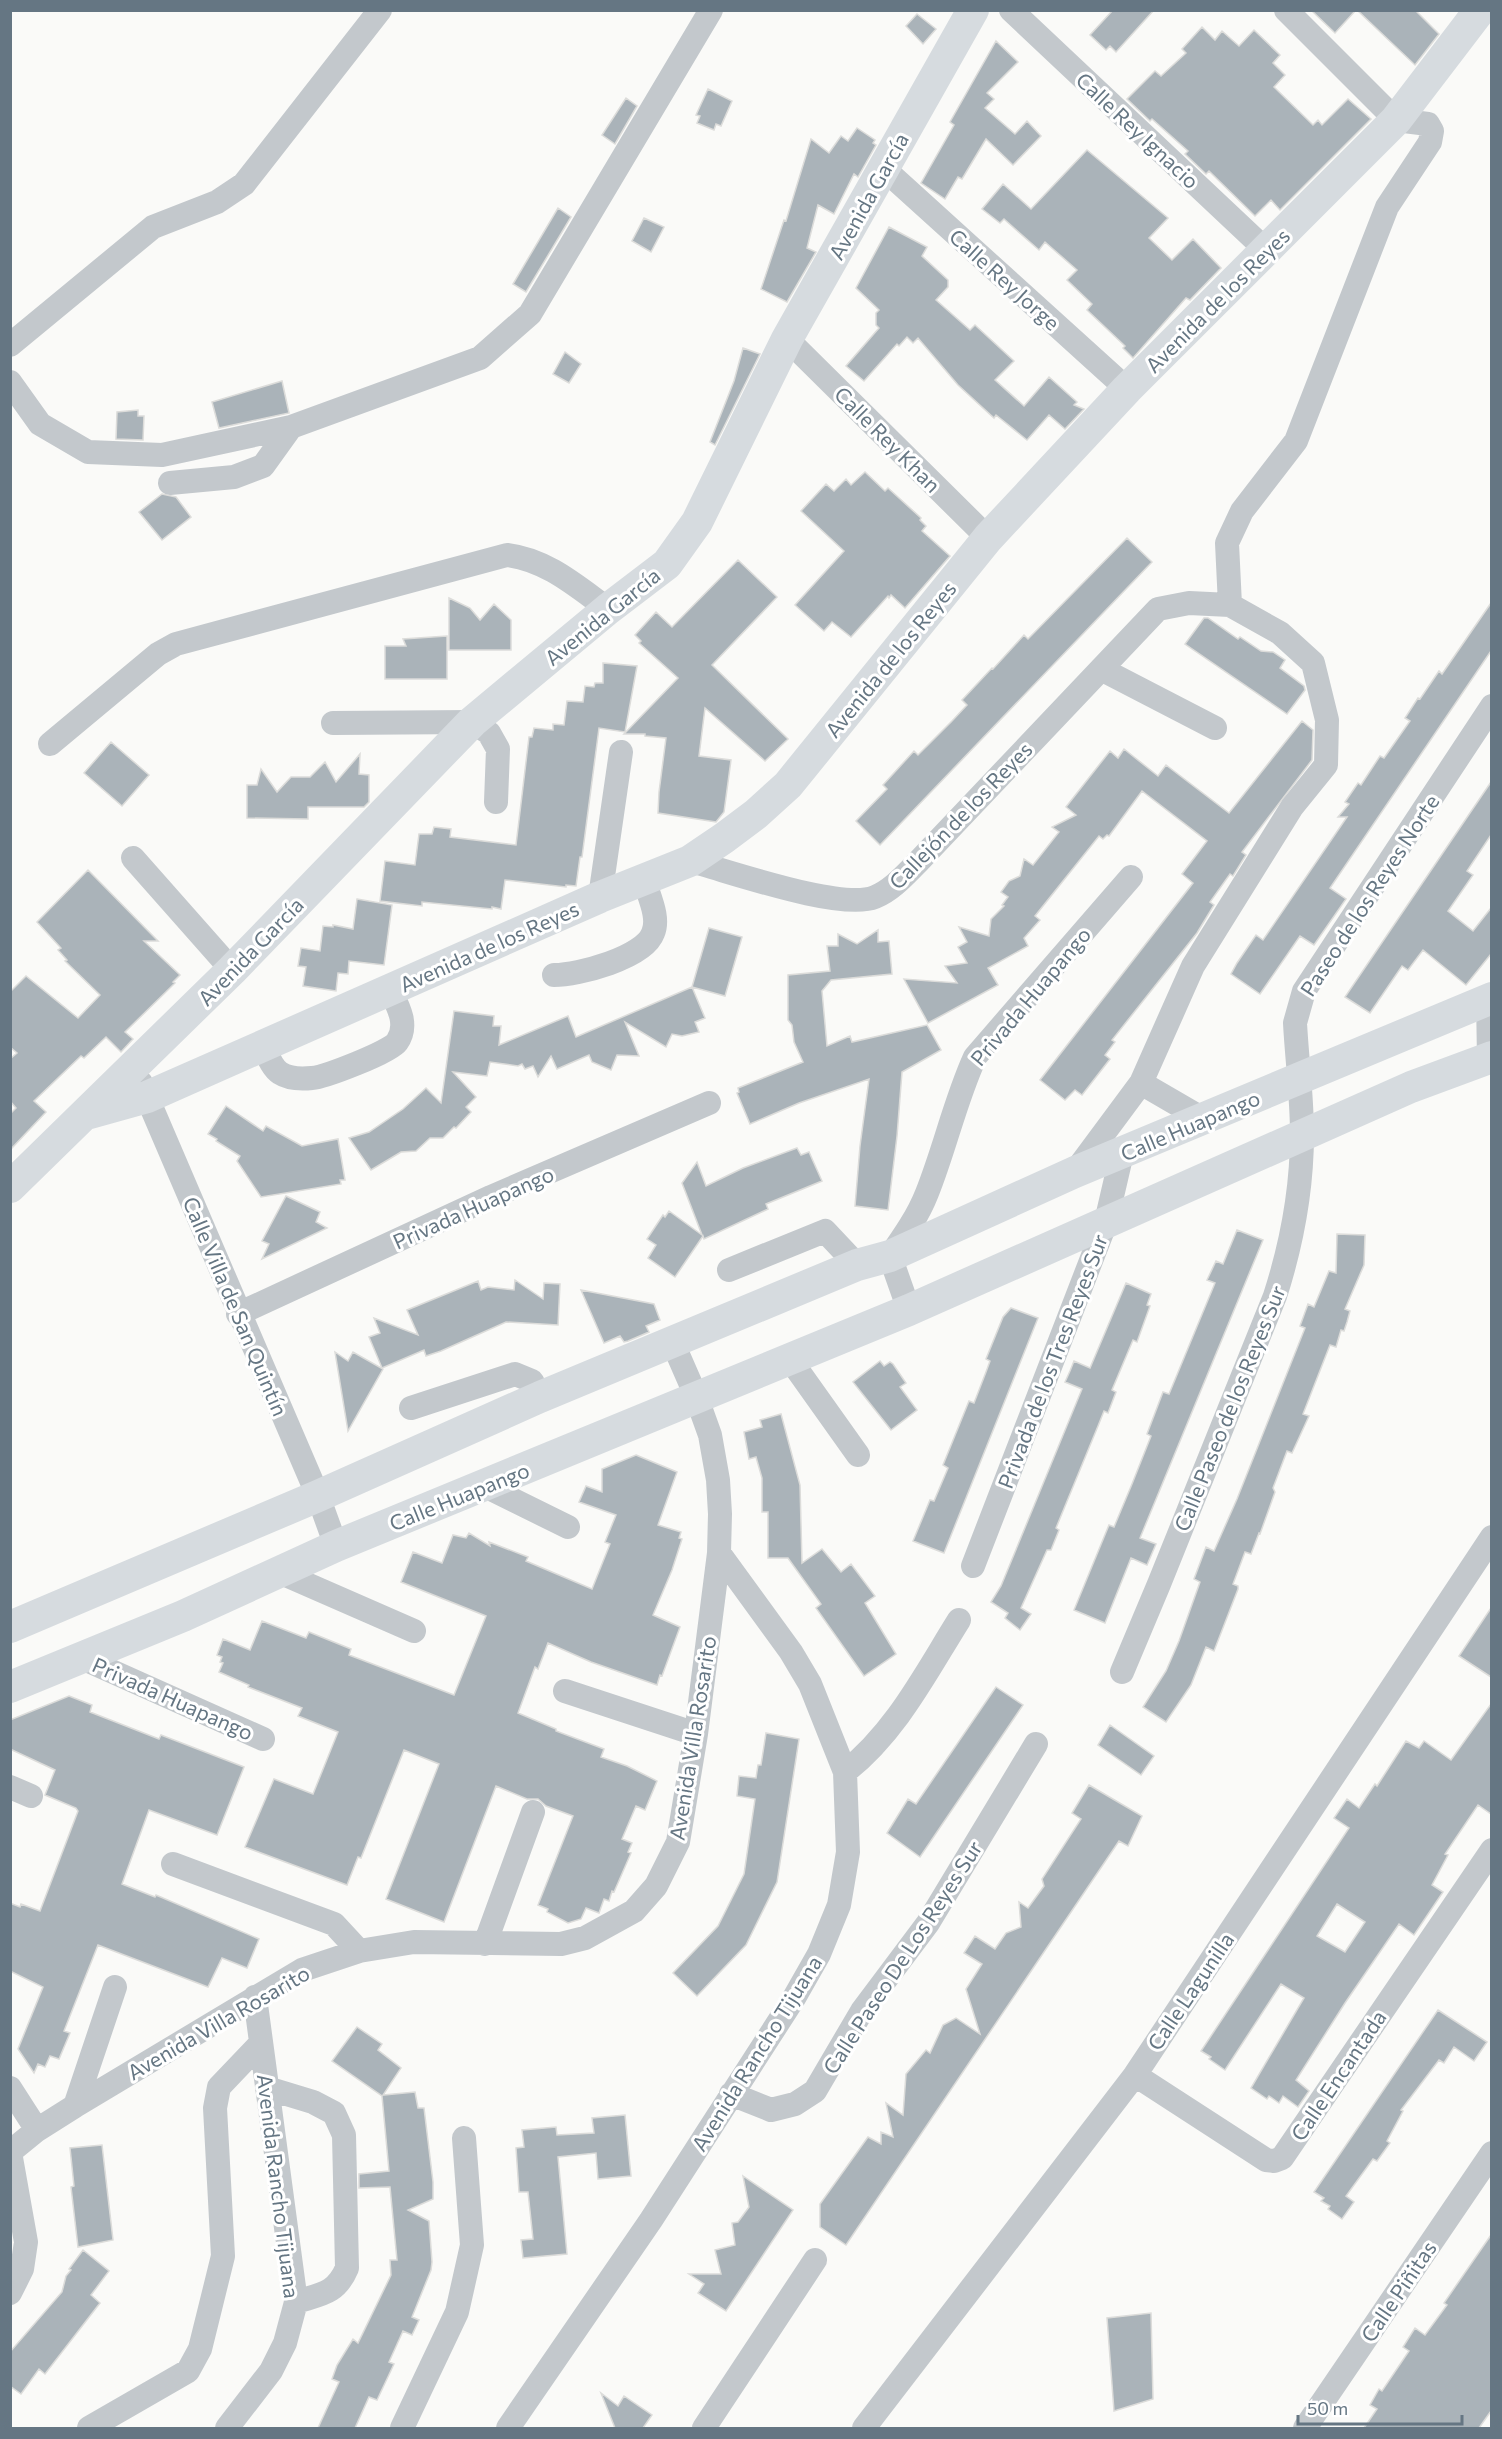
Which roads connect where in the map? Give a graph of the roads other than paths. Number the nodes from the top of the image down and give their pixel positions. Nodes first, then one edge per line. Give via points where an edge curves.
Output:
1 (380, 10) edge
2 (711, 10) edge
3 (973, 10) edge
4 (1011, 10) edge
5 (1286, 10) edge
6 (1480, 10) edge
7 (1396, 120) junction
8 (883, 168) junction
9 (1266, 250) junction
10 (787, 339) junction
11 (10, 345) edge
12 (10, 382) edge
13 (1127, 389) junction
14 (291, 427) junction
15 (170, 483) dead end
16 (988, 538) junction
17 (1230, 605) junction
18 (608, 609) junction
19 (1101, 669) junction
20 (1491, 706) edge
21 (472, 722) junction
22 (333, 723) dead end
23 (1215, 728) dead end
24 (50, 744) dead end
25 (621, 752) dead end
26 (496, 802) dead end
27 (133, 858) dead end
28 (690, 861) junction
29 (1131, 877) dead end
30 (644, 879) junction
31 (600, 897) junction
32 (232, 970) junction
33 (554, 975) dead end
34 (390, 990) junction
35 (1490, 998) edge
36 (263, 1046) junction
37 (1490, 1058) edge
38 (134, 1067) junction
39 (1300, 1079) junction
40 (1141, 1083) junction
41 (147, 1097) junction
42 (709, 1104) dead end
43 (86, 1114) junction
44 (1203, 1119) junction
45 (1302, 1135) junction
46 (1122, 1153) junction
47 (1075, 1172) junction
48 (10, 1187) edge
49 (1106, 1222) junction
50 (890, 1256) junction
51 (857, 1265) junction
52 (729, 1270) dead end
53 (909, 1310) junction
54 (238, 1314) junction
55 (672, 1341) junction
56 (789, 1358) junction
57 (696, 1396) junction
58 (540, 1397) junction
59 (411, 1408) dead end
60 (858, 1455) dead end
61 (485, 1486) junction
62 (318, 1496) junction
63 (568, 1527) dead end
64 (1491, 1537) edge
65 (336, 1546) junction
66 (719, 1553) junction
67 (973, 1566) dead end
68 (279, 1572) junction
69 (959, 1620) dead end
70 (10, 1627) edge
71 (414, 1631) dead end
72 (82, 1658) junction
73 (1122, 1672) dead end
74 (10, 1687) edge
75 (565, 1691) dead end
76 (696, 1734) junction
77 (263, 1738) dead end
78 (1036, 1744) dead end
79 (845, 1772) junction
80 (533, 1812) dead end
81 (1491, 1850) edge
82 (173, 1864) dead end
83 (485, 1944) junction
84 (359, 1951) junction
85 (115, 1987) dead end
86 (255, 1997) junction
87 (261, 2043) junction
88 (1134, 2075) junction
89 (10, 2088) edge
90 (267, 2088) junction
91 (731, 2094) junction
92 (75, 2106) junction
93 (37, 2130) junction
94 (464, 2138) dead end
95 (10, 2152) edge
96 (1491, 2153) edge
97 (815, 2260) dead end
98 (10, 2293) edge
99 (296, 2302) junction
100 (89, 2428) edge
101 (227, 2428) edge
102 (402, 2428) edge
103 (508, 2428) edge
104 (704, 2428) edge
105 (864, 2428) edge
106 (1305, 2428) edge

1 - 11 street via 244,184 217,202 153,227
2 - 14 street via 530,314 480,358
3 - 8 main road, Avenida García
4 - 9 street, Calle Rey Ignacio
5 - 7 street
6 - 7 main road, Avenida de los Reyes
7 - 9 main road, Avenida de los Reyes
7 - 17 street via 1428,124 1432,131 1430,142 1387,207 1296,441 1242,511 1227,543
8 - 10 main road, Avenida García
8 - 13 street, Calle Rey Jorge
9 - 13 main road, Avenida de los Reyes
10 - 16 street, Calle Rey Khan
10 - 18 main road, Avenida García via 684,544 667,564
12 - 14 street via 40,424 88,452 162,455
13 - 16 main road, Avenida de los Reyes
14 - 15 street via 263,466 234,477
16 - 28 main road, Avenida de los Reyes via 788,785 756,814
17 - 19 street, Callejón de los Reyes via 1189,603 1158,609
17 - 40 street via 1280,633 1313,663 1327,720 1326,765 1292,807 1193,966
18 - 21 main road, Avenida García
18 - 24 street via 546,566 526,557 507,555 176,644 158,654
19 - 23 street
19 - 28 street, Callejón de los Reyes via 910,870 874,898 822,898
20 - 39 street, Paseo de los Reyes Norte via 1304,992 1295,1023
21 - 22 street
21 - 26 street via 489,733 498,749
21 - 32 main road, Avenida García
25 - 31 street
27 - 32 street
28 - 30 main road, Avenida de los Reyes
29 - 50 street, Privada Huapango via 975,1057 927,1192 912,1224
30 - 31 main road, Avenida de los Reyes
30 - 33 street via 655,916 653,934 643,946 602,968
31 - 34 main road, Avenida de los Reyes
32 - 38 main road, Avenida García
34 - 36 main road, Avenida de los Reyes
34 - 36 street via 402,1013 402,1027 398,1042 388,1051 315,1078 296,1079 280,1073
35 - 37 street
35 - 39 main road, Calle Huapango
36 - 41 main road, Avenida de los Reyes
37 - 45 main road, Calle Huapango
38 - 41 street, Calle Villa de San Quintín
38 - 43 main road, Avenida García
39 - 44 main road, Calle Huapango
39 - 45 street, Paseo de los Reyes Norte
40 - 44 street
40 - 47 street
41 - 43 main road, Avenida García
41 - 54 street, Calle Villa de San Quintín
42 - 54 street, Privada Huapango via 491,1197
43 - 48 main road, Avenida García
44 - 46 main road, Calle Huapango
45 - 49 main road, Calle Huapango
45 - 73 street, Calle Paseo de los Reyes Sur via 1295,1224 1275,1296
46 - 47 main road, Calle Huapango
46 - 49 street, Privada de los Tres Reyes Sur
47 - 50 main road, Calle Huapango
49 - 53 main road, Calle Huapango
49 - 67 street, Privada de los Tres Reyes Sur
50 - 51 main road, Calle Huapango
50 - 53 street
51 - 52 street via 825,1231
51 - 55 main road, Calle Huapango
53 - 56 main road, Calle Huapango
54 - 62 street, Calle Villa de San Quintín
55 - 57 street, Avenida Villa Rosarito
55 - 58 main road, Calle Huapango
56 - 57 main road, Calle Huapango
56 - 60 street
57 - 61 main road, Calle Huapango
57 - 66 street, Avenida Villa Rosarito via 710,1435 718,1480
58 - 59 street via 532,1381 515,1374
58 - 62 main road, Calle Huapango
61 - 63 street
61 - 65 main road, Calle Huapango
62 - 65 street, Calle Villa de San Quintín
62 - 70 main road, Calle Huapango
64 - 88 street, Calle Lagunilla
65 - 68 main road, Calle Huapango
66 - 76 street, Avenida Villa Rosarito
66 - 79 street, Avenida Rancho Tijuana via 810,1684
68 - 71 street
68 - 72 main road, Calle Huapango
69 - 79 street via 892,1726 866,1756
72 - 74 main road, Calle Huapango
72 - 77 street, Privada Huapango
75 - 76 street
76 - 83 street, Avenida Villa Rosarito via 678,1842 656,1886 634,1911 585,1938 561,1944
78 - 91 street, Calle Paseo De Los Reyes Sur via 928,1923 862,2011 815,2091 795,2104 771,2110
79 - 91 street, Avenida Rancho Tijuana via 848,1852 839,1905 819,1954 794,1998
80 - 83 street
81 - 88 street, Calle Encantada via 1282,2158 1266,2160
82 - 84 street via 334,1924
83 - 84 street, Avenida Villa Rosarito via 414,1942
84 - 86 street, Avenida Villa Rosarito via 302,1970
85 - 92 street
86 - 87 street, Avenida Rancho Tijuana
86 - 92 street, Avenida Villa Rosarito
87 - 90 street, Avenida Rancho Tijuana
87 - 100 street via 219,2087 215,2108 223,2256 200,2349 188,2371
88 - 105 street, Calle Lagunilla
89 - 93 street
90 - 99 street, Avenida Rancho Tijuana
90 - 99 street via 334,2113 344,2135 347,2268 341,2282 329,2291
91 - 103 street, Avenida Rancho Tijuana via 651,2220
92 - 93 street, Avenida Villa Rosarito
93 - 95 street, Avenida Villa Rosarito
94 - 102 street via 472,2245 457,2312
95 - 98 street via 27,2242 22,2269
96 - 106 street, Calle Piñitas
97 - 104 street
99 - 101 street, Avenida Rancho Tijuana via 285,2343 271,2371

